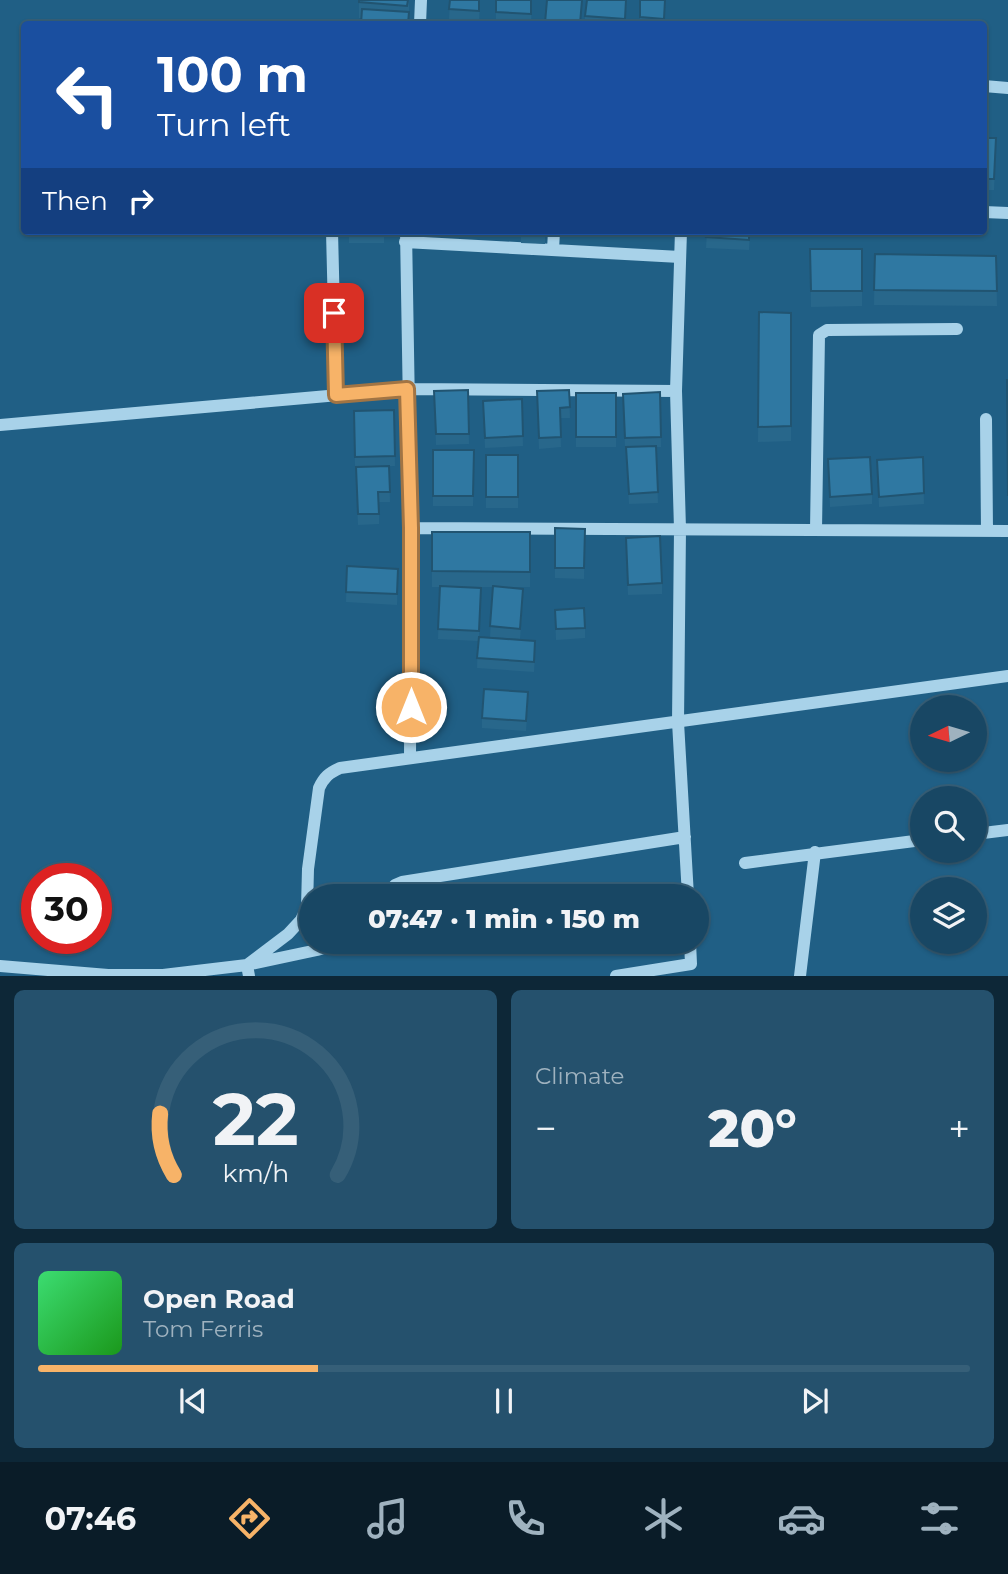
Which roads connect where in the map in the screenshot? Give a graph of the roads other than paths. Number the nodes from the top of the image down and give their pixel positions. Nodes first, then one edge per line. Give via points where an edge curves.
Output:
1 (421, 0) edge
2 (420, 21) edge
3 (987, 86) edge
4 (1008, 88) edge
5 (987, 212) edge
6 (1008, 213) edge
7 (332, 235) edge
8 (554, 235) edge
9 (681, 235) edge
10 (405, 236) edge
11 (553, 250) junction
12 (680, 257) junction
13 (957, 330) dead end
14 (407, 389) junction
15 (676, 391) junction
16 (336, 395) junction
17 (986, 419) dead end
18 (0, 425) edge
19 (411, 528) junction
20 (680, 529) junction
21 (816, 530) junction
22 (987, 531) junction
23 (1008, 531) edge
24 (1008, 676) edge
25 (678, 722) junction
26 (410, 758) junction
27 (1008, 830) edge
28 (987, 833) edge
29 (685, 837) junction
30 (910, 841) edge
31 (815, 852) junction
32 (745, 863) dead end
33 (397, 884) edge
34 (687, 884) edge
35 (303, 954) edge
36 (691, 954) edge
37 (0, 966) edge
38 (248, 970) edge
39 (616, 975) edge
40 (800, 975) edge

1 - 2 street
3 - 4 street
5 - 6 street
7 - 16 street
8 - 11 street
9 - 12 street
10 - 11 street
10 - 14 street
11 - 12 street
12 - 15 street
13 - 21 street via 827,330 819,335
14 - 15 street
14 - 16 street
14 - 19 street
15 - 20 street
16 - 18 street
17 - 22 street
19 - 20 street
19 - 26 street
20 - 21 street
20 - 25 street
21 - 22 street
22 - 23 street
24 - 25 street
25 - 26 street
25 - 29 street
26 - 38 street via 341,768 323,779 301,920
27 - 28 street
29 - 33 street
29 - 34 street
30 - 31 street
31 - 32 street
31 - 40 street
35 - 38 street
36 - 39 street via 691,964
37 - 38 street via 108,975

